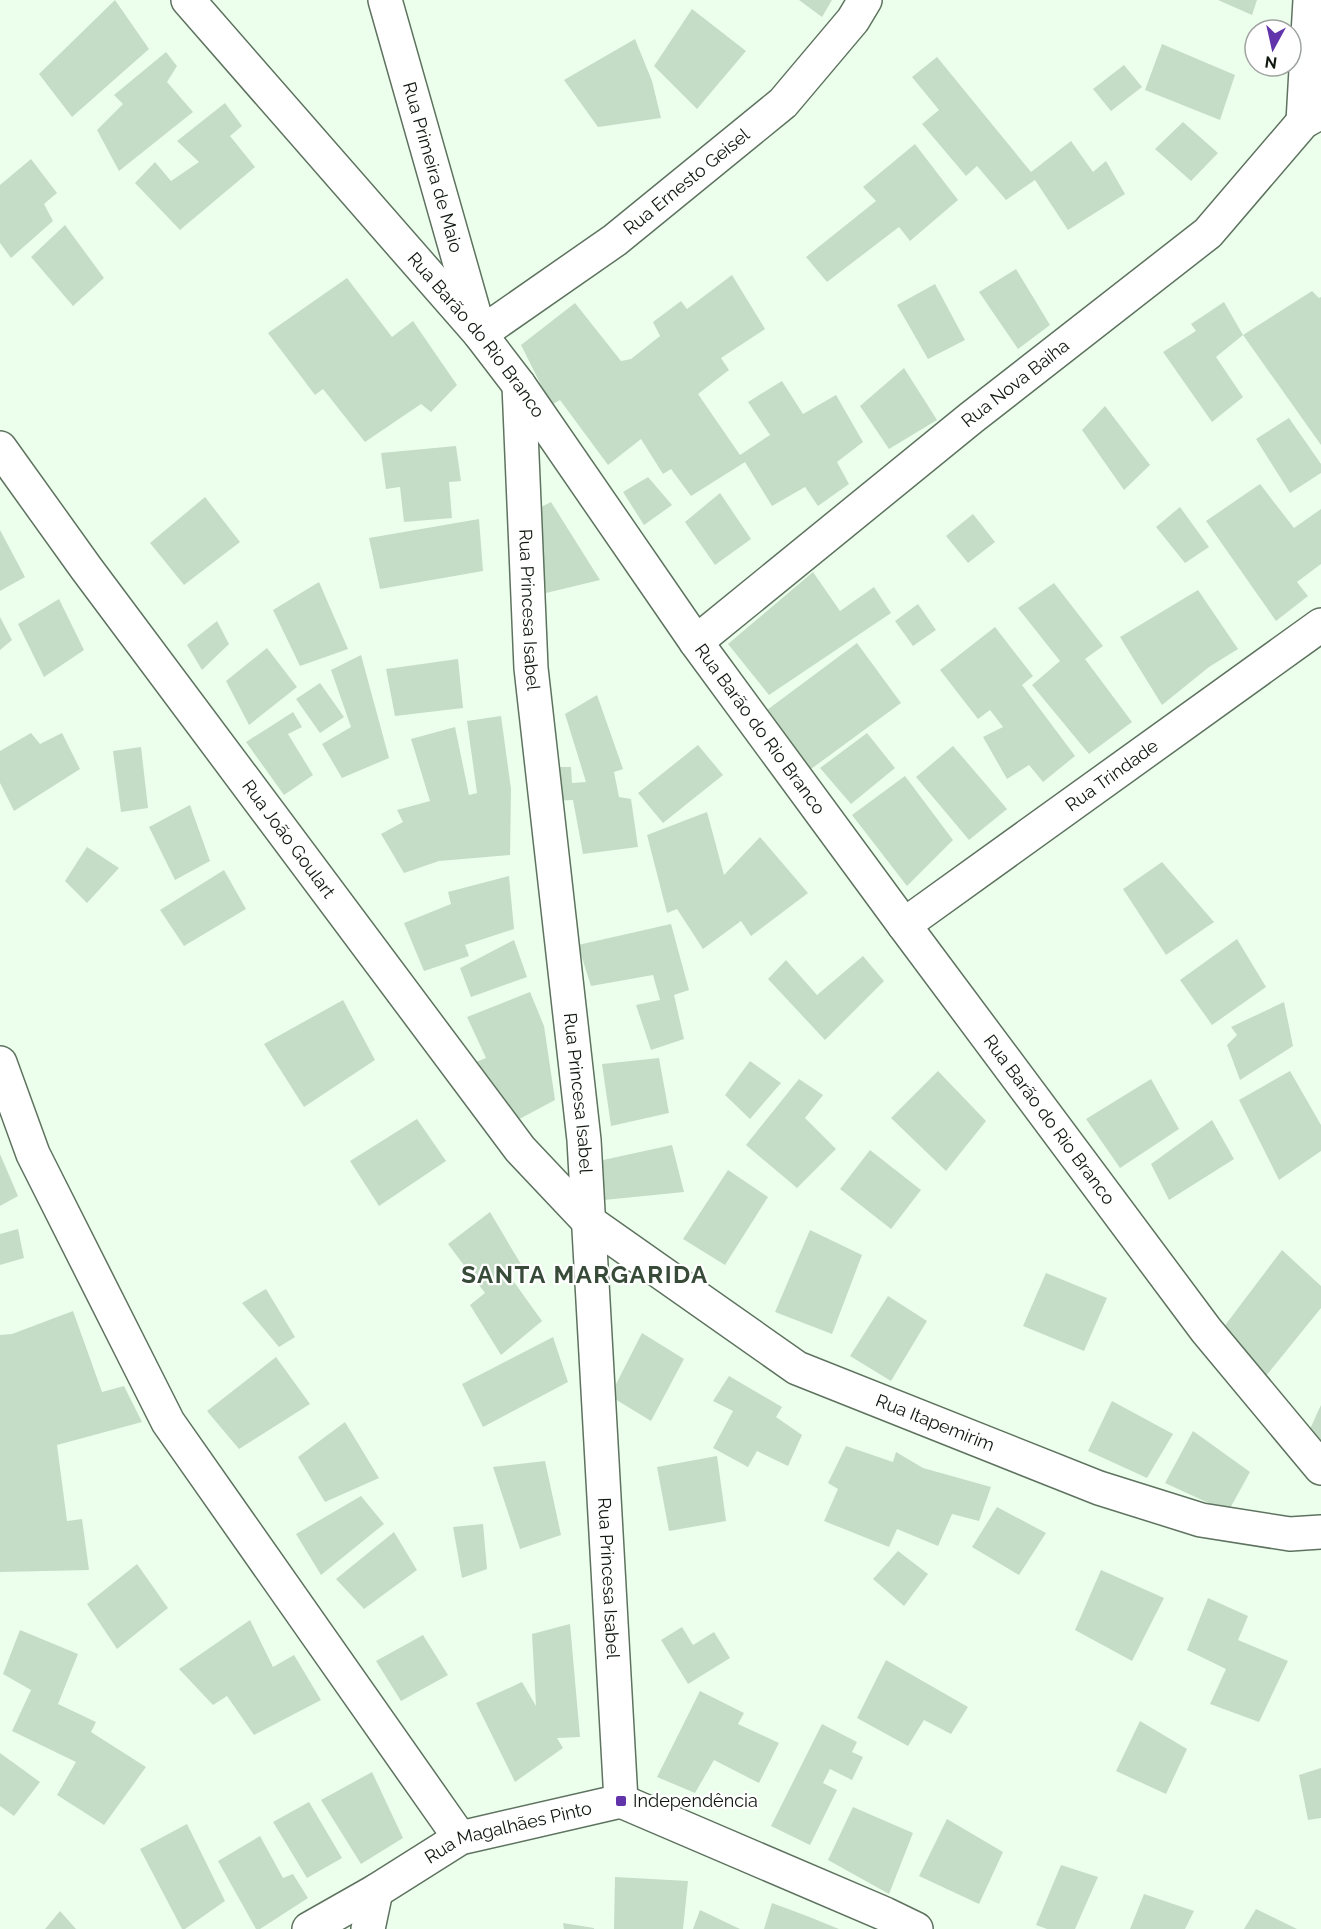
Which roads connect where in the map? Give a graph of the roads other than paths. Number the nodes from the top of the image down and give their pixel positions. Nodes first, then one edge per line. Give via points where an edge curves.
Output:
1 (188, 0) edge
2 (385, 0) edge
3 (865, 0) edge
4 (1310, 0) edge
5 (1312, 117) edge
6 (480, 334) junction
7 (519, 385) junction
8 (0, 448) edge
9 (1321, 625) edge
10 (696, 642) junction
11 (904, 925) junction
12 (0, 1063) edge
13 (588, 1221) junction
14 (1321, 1468) edge
15 (1321, 1532) edge
16 (621, 1802) junction
17 (460, 1838) junction
18 (376, 1891) junction
19 (883, 1922) edge
20 (309, 1929) edge
21 (368, 1929) edge
22 (916, 1929) edge

1 - 6 street, Rua Barão do Rio Branco
2 - 6 street, Rua Primeira de Maio
3 - 6 street, Rua Ernesto Geisel via 853,20 783,103 615,240
4 - 5 street
5 - 10 street, Rua Nova Baiha via 1208,233
6 - 7 street, Rua Barão do Rio Branco
7 - 10 street, Rua Barão do Rio Branco
7 - 13 street, Rua Princesa Isabel via 531,668 584,1140
8 - 13 street, Rua João Goulart via 520,1149
9 - 11 street, Rua Trindade
10 - 11 street, Rua Barão do Rio Branco
11 - 14 street, Rua Barão do Rio Branco via 1206,1330
12 - 17 street via 33,1154 168,1422
13 - 15 street, Rua Itapemirim via 797,1368 1099,1488 1201,1520 1290,1534
13 - 16 street, Rua Princesa Isabel
16 - 17 street, Rua Magalhães Pinto
16 - 19 street
17 - 18 street, Rua Magalhães Pinto
18 - 20 street, Rua Magalhães Pinto
18 - 21 street
19 - 22 street

